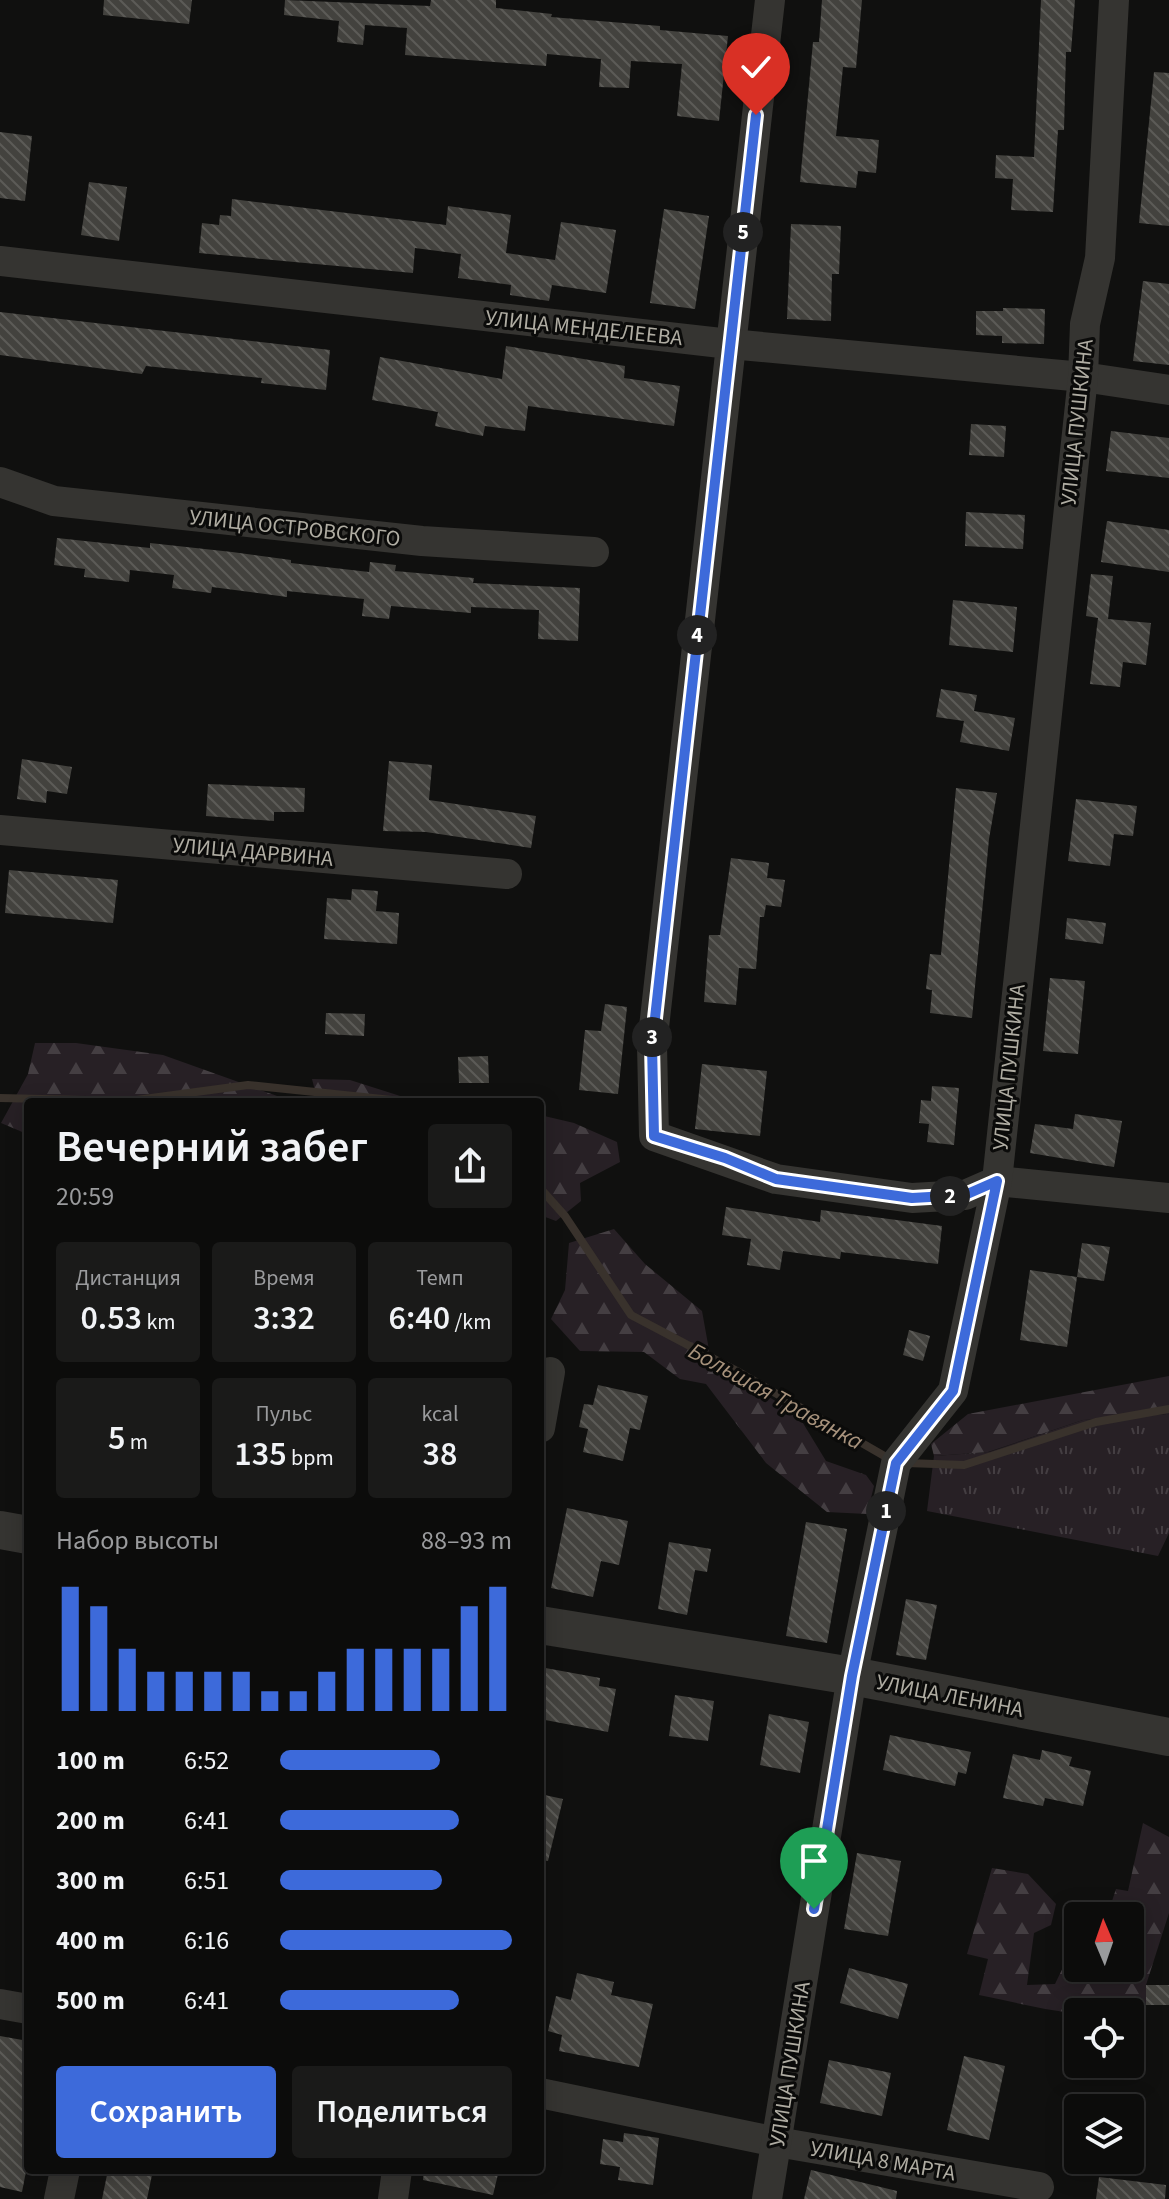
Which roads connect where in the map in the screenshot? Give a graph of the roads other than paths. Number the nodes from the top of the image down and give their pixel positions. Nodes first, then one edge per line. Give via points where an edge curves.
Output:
1 (770, 0) edge
2 (1114, 0) edge
3 (0, 261) edge
4 (730, 344) junction
5 (1083, 377) junction
6 (1169, 390) edge
7 (0, 482) edge
8 (594, 552) dead end
9 (0, 830) edge
10 (507, 874) dead end
11 (997, 1181) junction
12 (1169, 1198) edge
13 (550, 1372) dead end
14 (544, 1406) edge
15 (0, 1530) edge
16 (24, 1534) edge
17 (544, 1626) edge
18 (852, 1676) junction
19 (1169, 1737) edge
20 (0, 2004) edge
21 (24, 2008) edge
22 (544, 2094) edge
23 (777, 2142) junction
24 (64, 2174) edge
25 (396, 2174) edge
26 (1039, 2187) dead end
27 (59, 2199) edge
28 (393, 2199) edge
29 (767, 2199) edge

1 - 4 street
2 - 5 street, УЛИЦА ПУШКИНА via 1100,258 1085,324
3 - 4 street, УЛИЦА МЕНДЕЛЕЕВА
4 - 5 street, УЛИЦА МЕНДЕЛЕЕВА
4 - 11 street via 652,1045 654,1136 776,1179 912,1198 965,1195
5 - 6 street, УЛИЦА МЕНДЕЛЕЕВА
5 - 11 street, УЛИЦА ПУШКИНА
7 - 8 street, УЛИЦА ОСТРОВСКОГО via 69,502 422,541
9 - 10 street, УЛИЦА ДАРВИНА
11 - 12 street
11 - 18 street, УЛИЦА ПУШКИНА via 953,1391 896,1463
13 - 14 street
15 - 16 street
17 - 18 street, УЛИЦА ЛЕНИНА
18 - 19 street, УЛИЦА ЛЕНИНА
18 - 23 street, УЛИЦА ПУШКИНА
20 - 21 street
22 - 23 street, УЛИЦА 8 МАРТА
23 - 26 street, УЛИЦА 8 МАРТА
23 - 29 street, УЛИЦА ПУШКИНА
24 - 27 street
25 - 28 street

